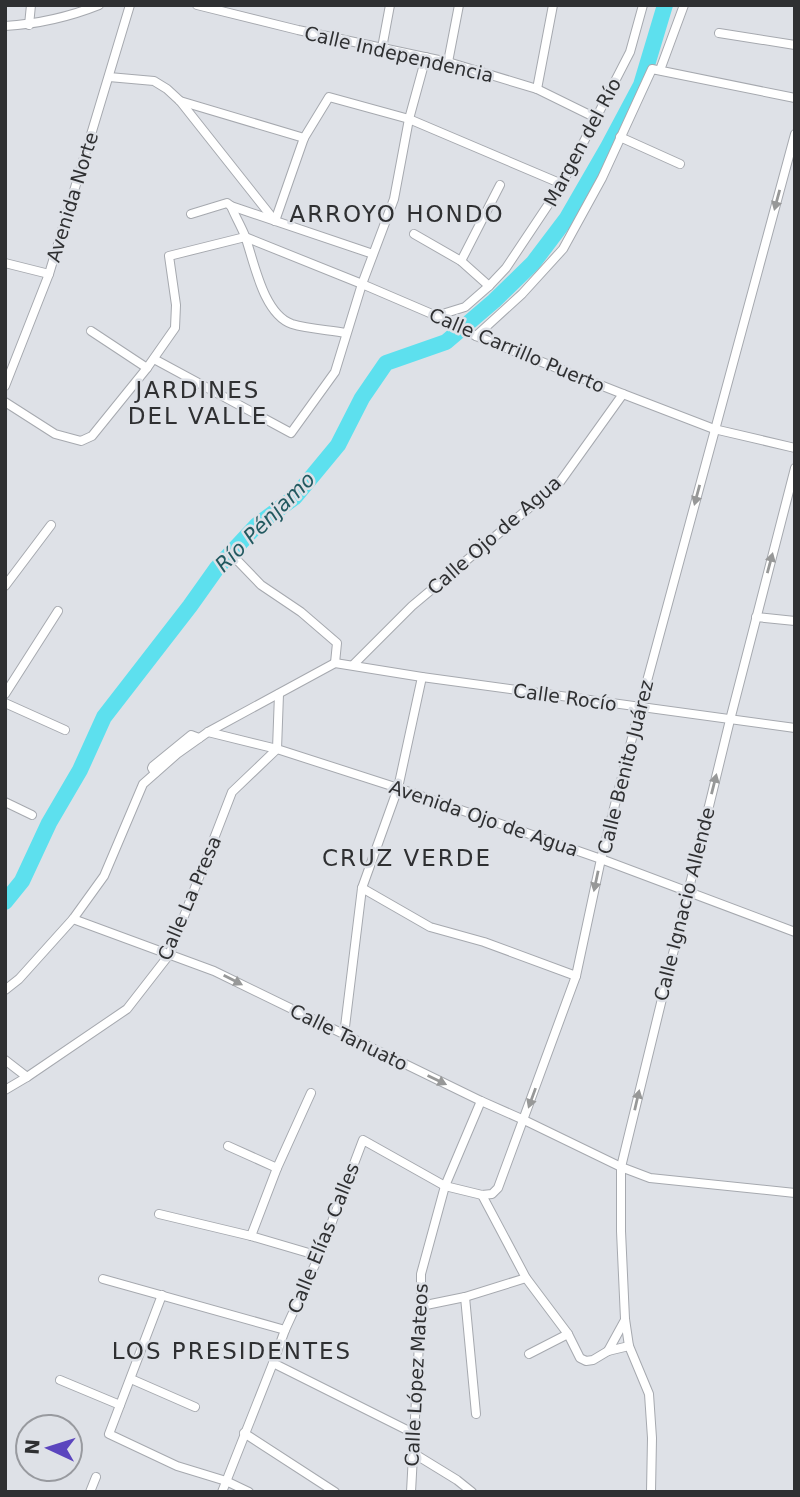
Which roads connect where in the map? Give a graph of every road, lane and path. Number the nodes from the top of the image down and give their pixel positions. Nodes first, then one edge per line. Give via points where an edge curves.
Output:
1 (31, 5) edge
2 (99, 5) edge
3 (130, 5) edge
4 (197, 5) edge
5 (390, 5) edge
6 (459, 5) edge
7 (553, 5) edge
8 (643, 5) edge
9 (684, 5) edge
10 (29, 24) junction
11 (5, 26) edge
12 (719, 33) dead end
13 (795, 45) edge
14 (382, 48) junction
15 (426, 58) junction
16 (448, 62) junction
17 (656, 69) junction
18 (109, 77) junction
19 (537, 89) junction
20 (795, 98) edge
21 (180, 101) junction
22 (596, 118) junction
23 (409, 119) junction
24 (795, 134) edge
25 (620, 137) junction
26 (304, 138) junction
27 (680, 164) dead end
28 (562, 184) junction
29 (500, 185) dead end
30 (229, 205) junction
31 (191, 215) dead end
32 (275, 221) junction
33 (414, 233) dead end
34 (245, 237) junction
35 (373, 254) junction
36 (461, 261) junction
37 (5, 262) edge
38 (49, 274) junction
39 (362, 284) junction
40 (489, 286) junction
41 (436, 316) junction
42 (91, 331) dead end
43 (346, 333) junction
44 (476, 336) junction
45 (154, 359) junction
46 (147, 368) junction
47 (5, 386) edge
48 (623, 394) junction
49 (5, 402) edge
50 (714, 429) junction
51 (795, 449) edge
52 (795, 468) edge
53 (51, 525) dead end
54 (234, 557) dead end
55 (5, 586) edge
56 (58, 611) dead end
57 (756, 617) junction
58 (795, 621) edge
59 (335, 663) junction
60 (353, 665) junction
61 (422, 677) junction
62 (5, 694) edge
63 (279, 694) junction
64 (5, 704) edge
65 (640, 707) junction
66 (730, 720) junction
67 (795, 729) edge
68 (65, 730) dead end
69 (208, 732) junction
70 (277, 749) junction
71 (398, 788) junction
72 (5, 802) edge
73 (32, 815) dead end
74 (601, 859) junction
75 (362, 888) junction
76 (687, 891) junction
77 (73, 919) junction
78 (795, 932) edge
79 (169, 955) junction
80 (576, 976) junction
81 (5, 990) edge
82 (344, 1035) junction
83 (5, 1060) edge
84 (27, 1077) junction
85 (5, 1090) edge
86 (311, 1093) dead end
87 (481, 1101) junction
88 (524, 1120) junction
89 (228, 1146) dead end
90 (621, 1167) junction
91 (277, 1168) junction
92 (445, 1186) junction
93 (795, 1193) edge
94 (482, 1195) junction
95 (159, 1214) dead end
96 (251, 1236) junction
97 (318, 1256) junction
98 (526, 1278) junction
99 (103, 1279) dead end
100 (162, 1295) junction
101 (465, 1297) junction
102 (421, 1306) junction
103 (625, 1319) junction
104 (285, 1330) junction
105 (568, 1334) junction
106 (629, 1346) junction
107 (608, 1352) junction
108 (529, 1354) dead end
109 (273, 1363) junction
110 (131, 1379) junction
111 (60, 1380) dead end
112 (120, 1405) junction
113 (195, 1407) dead end
114 (475, 1414) dead end
115 (244, 1433) junction
116 (415, 1434) junction
117 (413, 1453) junction
118 (96, 1477) dead end
119 (226, 1480) junction
120 (90, 1492) edge
121 (222, 1492) edge
122 (249, 1492) edge
123 (335, 1492) edge
124 (411, 1492) edge
125 (472, 1492) edge
126 (651, 1492) edge

1 - 10 street
2 - 10 street
3 - 18 street, Avenida Norte
4 - 14 street, Calle Independencia
5 - 14 street
6 - 16 street
7 - 19 street
8 - 22 street, Margen del Río via 630,52
9 - 17 street
10 - 11 street
12 - 13 street
14 - 15 street, Calle Independencia
15 - 16 street, Calle Independencia
15 - 23 street
16 - 19 street, Calle Independencia
17 - 20 street
17 - 25 street
18 - 21 street via 154,81
18 - 38 street, Avenida Norte
19 - 22 street, Calle Independencia
21 - 26 street
21 - 32 street
22 - 28 street, Margen del Río
23 - 26 street via 329,97
23 - 28 street
23 - 35 street via 394,199
24 -> 50 street, Calle Benito Juárez
25 - 27 street
25 - 44 street via 563,249
26 - 32 street
28 - 40 street, Margen del Río
29 - 36 street
30 - 31 street
30 - 32 street
30 - 34 street
32 - 35 street
33 - 36 street
34 - 39 street, Calle Carrillo Puerto
34 - 43 street via 257,277 280,317 291,324
34 - 45 street via 169,256 175,328
35 - 39 street
36 - 40 street
37 - 38 street
38 - 47 street, Avenida Norte
39 - 41 street, Calle Carrillo Puerto
39 - 43 street
40 - 41 street, Margen del Río via 465,307
41 - 44 street, Calle Carrillo Puerto
42 - 46 street
43 - 45 street via 335,372 291,433
44 - 48 street, Calle Carrillo Puerto
45 - 46 street
46 - 49 street via 92,436 82,441 55,434
48 - 50 street, Calle Carrillo Puerto
48 - 60 street, Calle Ojo de Agua via 560,482 412,606
50 - 51 street, Calle Carrillo Puerto
50 -> 65 street, Calle Benito Juárez
57 -> 52 street, Calle Ignacio Allende
53 - 55 street
54 - 59 street via 261,585 337,643
56 - 62 street
57 - 58 street
57 - 66 street, Calle Ignacio Allende
59 - 60 street, Calle Rocío
59 - 63 street
60 - 61 street, Calle Rocío
61 - 65 street, Calle Rocío
61 - 71 street
63 - 69 street
63 - 70 street
64 - 68 street
65 - 66 street, Calle Rocío
65 - 74 street, Calle Benito Juárez
66 - 67 street, Calle Rocío
76 -> 66 street, Calle Ignacio Allende
69 - 70 street, Avenida Ojo de Agua
69 - 77 street via 143,784 104,876
70 - 71 street, Avenida Ojo de Agua
70 - 79 street, Calle La Presa via 232,792
71 - 74 street, Avenida Ojo de Agua
71 - 75 street
72 - 73 street
74 - 76 street, Avenida Ojo de Agua
74 -> 80 street, Calle Benito Juárez
75 - 80 street via 430,927
75 - 82 street
76 - 78 street, Avenida Ojo de Agua
90 -> 76 street, Calle Ignacio Allende
77 - 79 street, Calle Tanuato
77 - 81 street
79 -> 82 street, Calle Tanuato via 214,971
79 - 84 street, Calle La Presa via 127,1009
80 -> 88 street, Calle Benito Juárez
82 -> 87 street, Calle Tanuato
83 - 84 street
84 - 85 street, Calle La Presa
86 - 91 street
87 - 88 street, Calle Tanuato
87 - 92 street, Calle López Mateos
88 - 90 street, Calle Tanuato
88 - 94 street, Calle Benito Juárez via 498,1188
89 - 91 street
90 - 93 street, Calle Tanuato via 650,1178
90 - 103 street, Calle Ignacio Allende
91 - 96 street
92 - 94 street
92 - 97 street, Calle Elías Calles via 363,1140
92 - 102 street, Calle López Mateos via 421,1274
94 - 98 street
95 - 96 street
96 - 97 street
97 - 104 street, Calle Elías Calles
98 - 101 street
98 - 105 street
99 - 100 street
100 - 104 street
100 - 110 street
101 - 102 street
101 - 114 street
102 - 116 street, Calle López Mateos
103 - 106 street, Calle Ignacio Allende
103 - 107 street
104 - 109 street, Calle Elías Calles
105 - 107 street via 586,1361
105 - 108 street
106 - 107 street
106 - 126 street, Calle Ignacio Allende via 649,1394
109 - 115 street, Calle Elías Calles
109 - 116 street
110 - 112 street
110 - 113 street
111 - 112 street
112 - 119 street via 109,1434 177,1466
115 - 119 street, Calle Elías Calles
115 - 123 street
116 - 117 street, Calle López Mateos
117 - 124 street, Calle López Mateos
117 - 125 street
118 - 120 street
119 - 121 street, Calle Elías Calles
119 - 122 street

